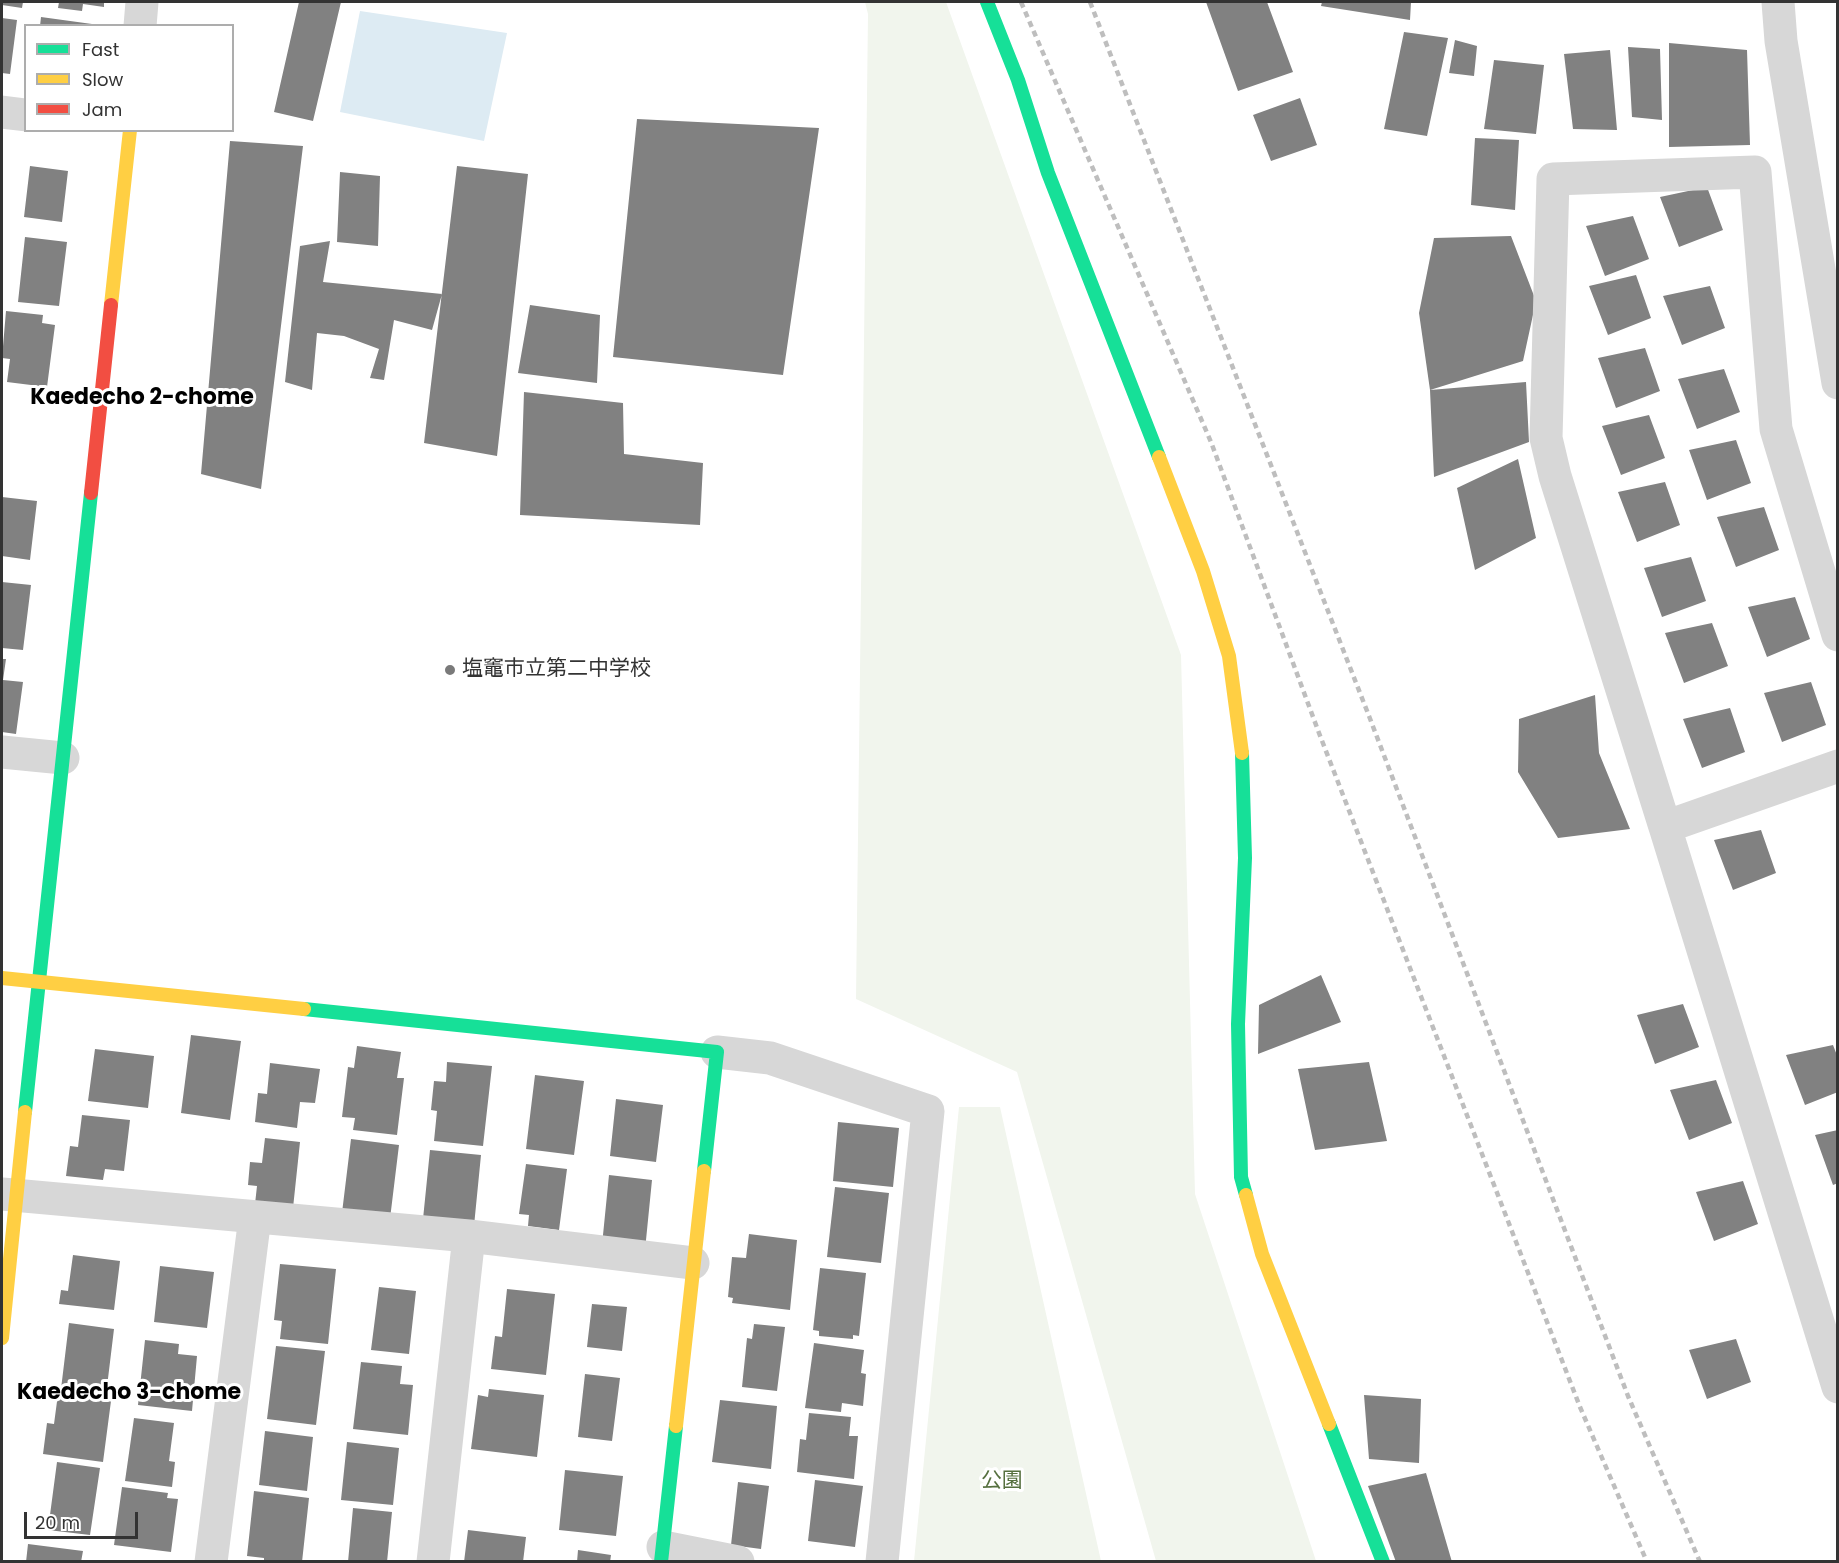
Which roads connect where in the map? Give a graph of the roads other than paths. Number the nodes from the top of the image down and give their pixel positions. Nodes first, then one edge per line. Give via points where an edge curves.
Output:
1 (142, 2) edge
2 (987, 2) edge
3 (1778, 2) edge
4 (140, 24) edge
5 (2, 112) edge
6 (24, 115) edge
7 (130, 132) edge
8 (1838, 383) edge
9 (1838, 634) edge
10 (2, 752) edge
11 (63, 758) junction
12 (1838, 766) edge
13 (1665, 827) junction
14 (2, 978) edge
15 (38, 982) junction
16 (717, 1052) junction
17 (9, 1195) edge
18 (255, 1217) junction
19 (469, 1236) junction
20 (693, 1263) junction
21 (2, 1338) edge
22 (1838, 1387) edge
23 (662, 1555) edge
24 (211, 1562) edge
25 (433, 1562) edge
26 (738, 1562) edge
27 (882, 1562) edge
28 (1383, 1562) edge

1 - 4 street
2 - 28 street via 1048,173 1203,571 1229,656 1243,766 1245,858 1238,1024 1242,1177 1262,1254
3 - 8 street
5 - 6 street
7 - 11 street
9 - 13 street via 1776,429 1755,172 1553,179 1546,438
10 - 11 street
11 - 15 street
12 - 13 street
13 - 22 street
14 - 15 street
15 - 16 street
15 - 17 street
16 - 20 street
16 - 27 street via 770,1058 928,1111
17 - 18 street
17 - 21 street
18 - 19 street
18 - 24 street
19 - 20 street
19 - 25 street
20 - 23 street
23 - 26 street

